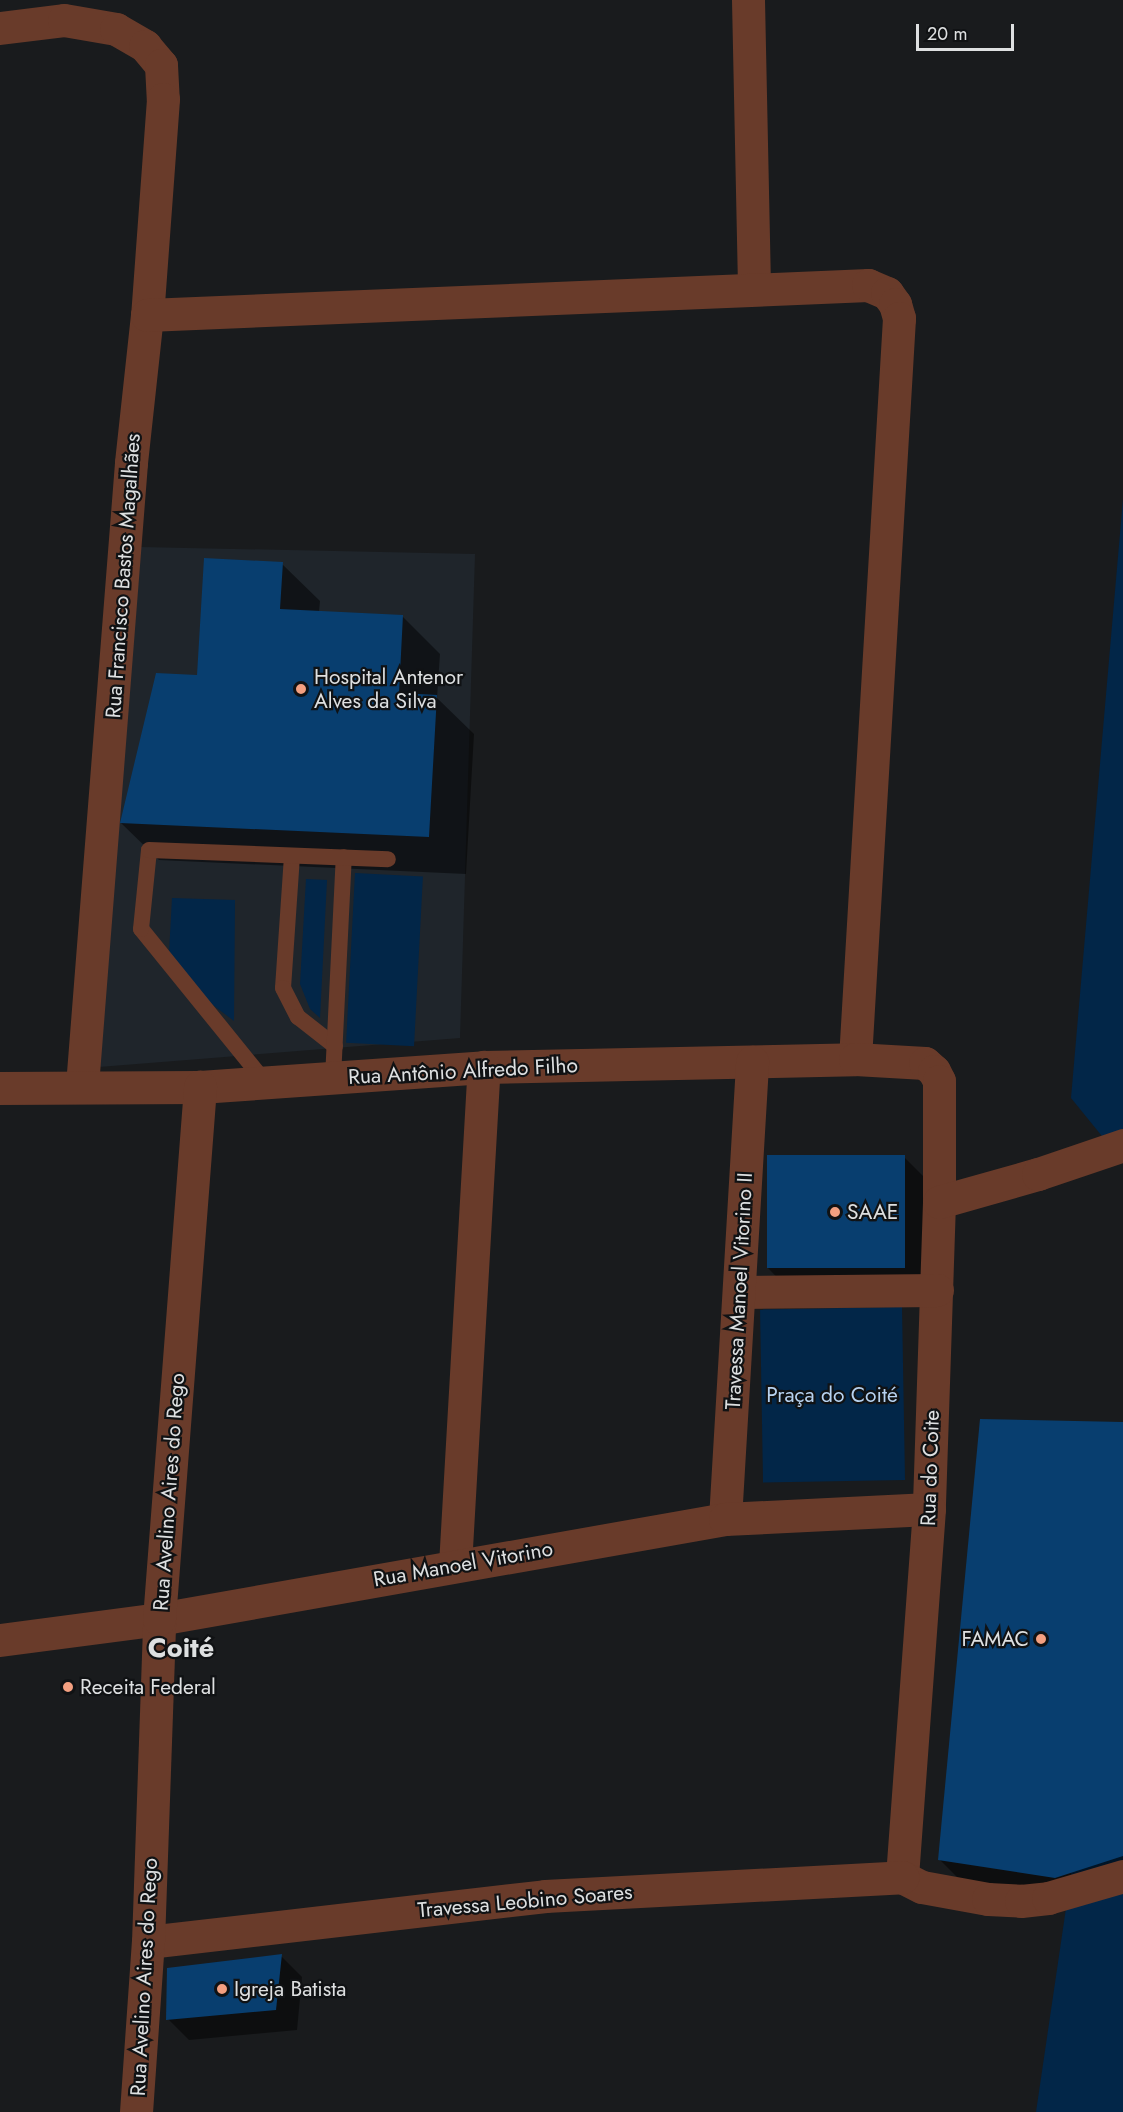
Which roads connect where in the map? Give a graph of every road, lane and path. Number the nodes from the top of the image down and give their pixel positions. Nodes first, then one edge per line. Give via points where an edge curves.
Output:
1 (748, 0) edge
2 (0, 28) edge
3 (754, 289) junction
4 (147, 315) junction
5 (292, 856) junction
6 (344, 857) junction
7 (388, 859) dead end
8 (335, 1046) junction
9 (855, 1059) junction
10 (752, 1062) junction
11 (925, 1063) joint
12 (484, 1067) junction
13 (333, 1078) junction
14 (265, 1083) junction
15 (82, 1086) junction
16 (0, 1088) edge
17 (200, 1088) junction
18 (1123, 1145) edge
19 (939, 1202) junction
20 (937, 1290) junction
21 (739, 1292) junction
22 (929, 1509) junction
23 (725, 1519) junction
24 (455, 1565) junction
25 (159, 1619) junction
26 (0, 1640) edge
27 (1123, 1876) edge
28 (902, 1877) junction
29 (148, 1942) junction
30 (136, 2112) edge

1 - 3 street
2 - 4 street, Rua Francisco Bastos Magalhães via 64,20 116,29 145,46 161,65 163,99
3 - 4 street
3 - 9 street via 868,285 887,293 899,318
4 - 15 street, Rua Francisco Bastos Magalhães via 131,464
5 - 6 lane
5 - 8 lane via 284,988 298,1017
5 - 14 lane via 149,850 141,928
6 - 7 lane
6 - 8 lane
8 - 13 lane
9 - 10 street, Rua Antônio Alfredo Filho
9 - 11 street, Rua Antônio Alfredo Filho
10 - 12 street, Rua Antônio Alfredo Filho
10 - 21 street, Travessa Manoel Vitorino II
11 - 19 street, Rua do Coite via 939,1081
12 - 13 street, Rua Antônio Alfredo Filho
12 - 24 street
13 - 14 street, Rua Antônio Alfredo Filho
14 - 17 street, Rua Antônio Alfredo Filho
15 - 16 street, Rua Antônio Alfredo Filho
15 - 17 street, Rua Antônio Alfredo Filho
17 - 25 street, Rua Avelino Aires do Rego
18 - 19 street
19 - 20 street, Rua do Coite
20 - 21 street
20 - 22 street, Rua do Coite
21 - 23 street, Travessa Manoel Vitorino II
22 - 23 street, Rua Manoel Vitorino
22 - 28 street, Rua do Coite
23 - 24 street, Rua Manoel Vitorino
24 - 25 street, Rua Manoel Vitorino
25 - 26 street, Rua Manoel Vitorino
25 - 29 street, Rua Avelino Aires do Rego
27 - 28 street via 1048,1898 1021,1901 922,1887
28 - 29 street, Travessa Leobino Soares via 545,1896
29 - 30 street, Rua Avelino Aires do Rego

